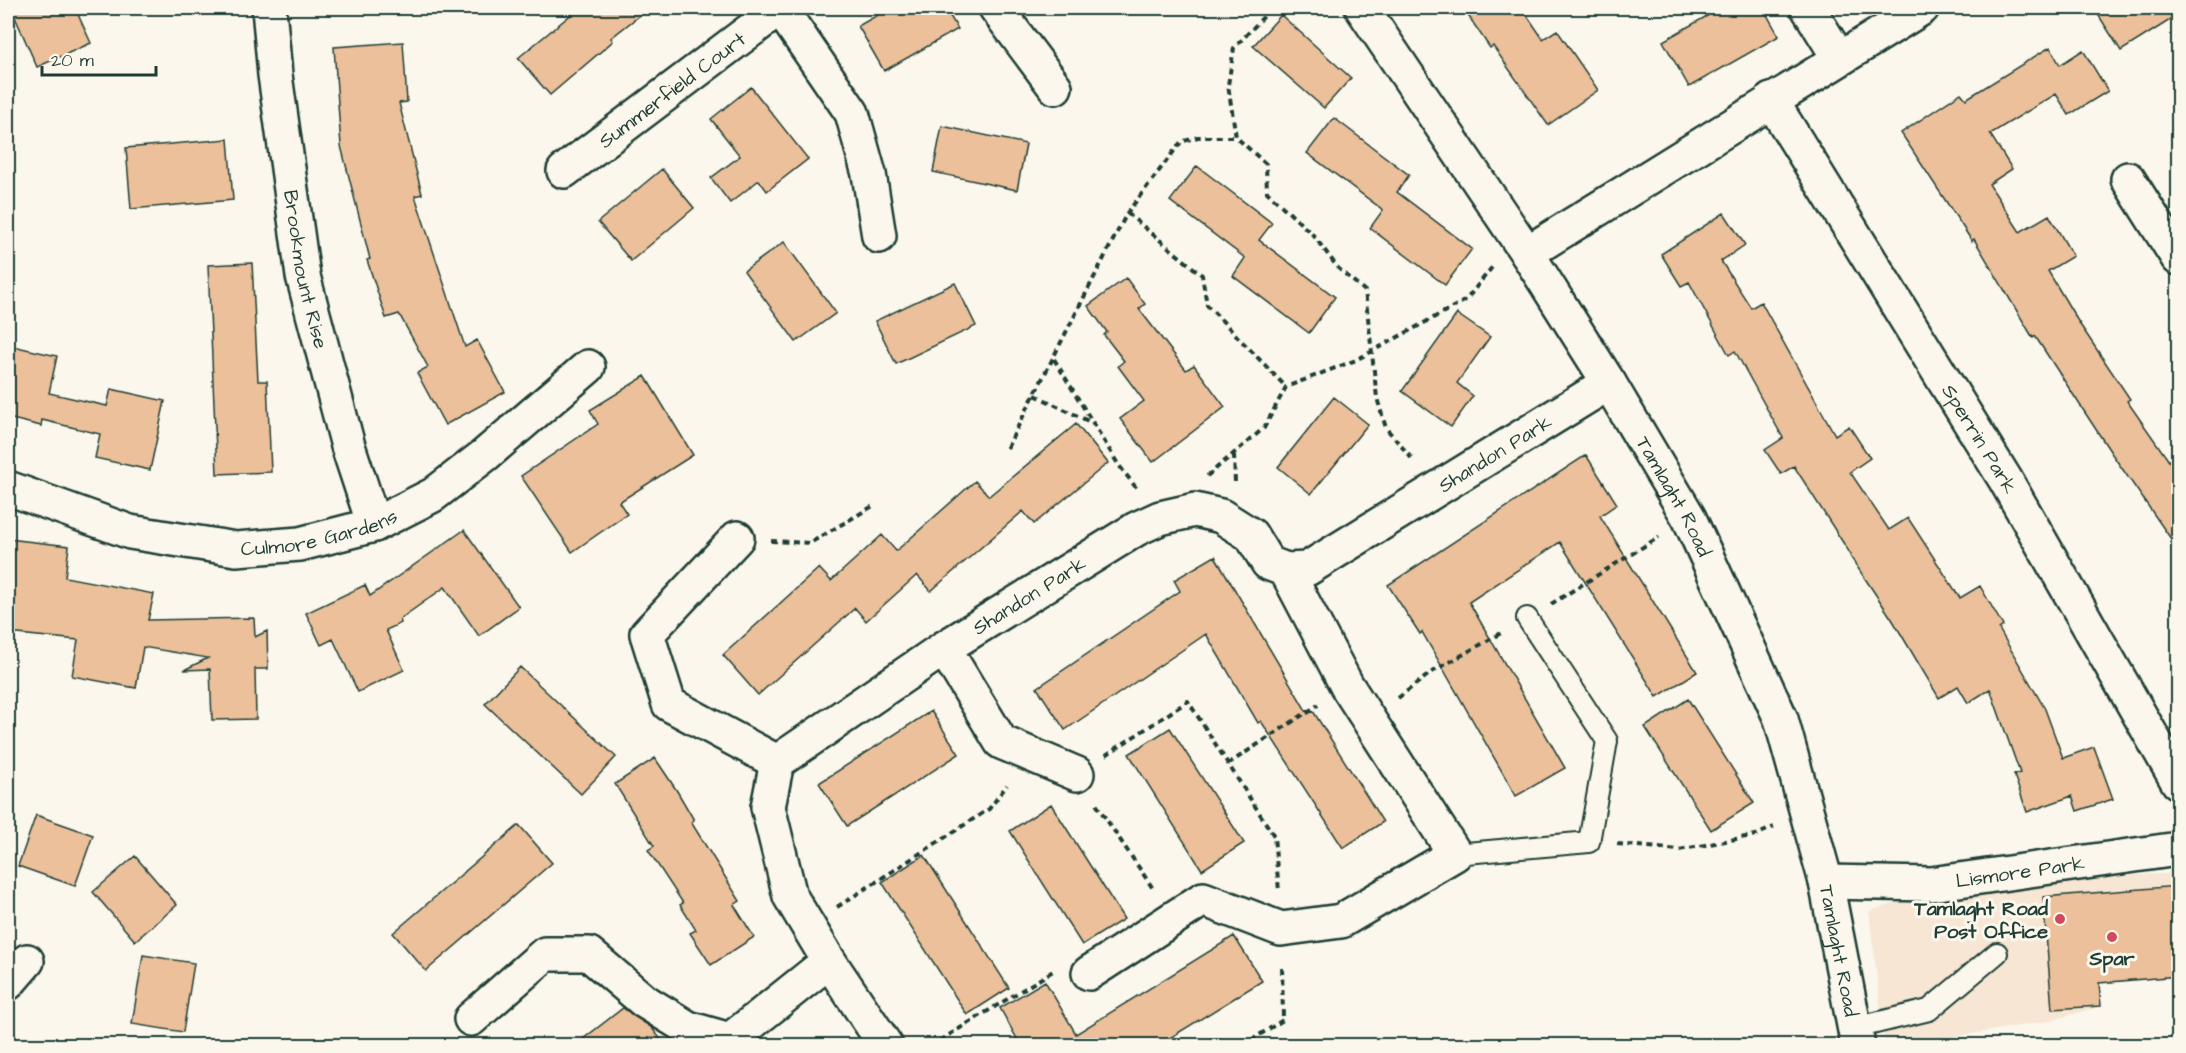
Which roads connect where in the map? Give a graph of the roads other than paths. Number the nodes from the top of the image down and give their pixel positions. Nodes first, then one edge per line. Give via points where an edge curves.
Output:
1 (269, 8) edge
2 (780, 8) edge
3 (996, 8) edge
4 (1362, 8) edge
5 (1808, 8) edge
6 (1922, 8) edge
7 (1839, 58) junction
8 (1055, 87) dead end
9 (1771, 100) junction
10 (564, 171) dead end
11 (2128, 179) dead end
12 (879, 236) dead end
13 (1527, 253) junction
14 (2178, 258) edge
15 (588, 367) dead end
16 (1609, 383) junction
17 (8, 488) edge
18 (374, 525) junction
19 (737, 538) road end
20 (1286, 570) junction
21 (1527, 618) road end
22 (944, 648) junction
23 (777, 762) junction
24 (1077, 774) road end
25 (2178, 782) edge
26 (2178, 849) edge
27 (1455, 854) junction
28 (1826, 882) junction
29 (1997, 953) dead end
30 (829, 961) junction
31 (1089, 973) road end
32 (471, 1019) dead end
33 (1857, 1037) edge
34 (886, 1046) edge

1 - 18 street, Brookmount Rise via 303,276 348,446
2 - 10 street, Summerfield Court
2 - 12 street, Summerfield Court via 852,113 869,174
3 - 8 street
4 - 13 street, Tamlaght Road
5 - 7 street
6 - 7 street
7 - 9 street
9 - 13 street
9 - 25 street, Sperrin Park via 2005,479
11 - 14 street
13 - 16 street, Tamlaght Road
15 - 18 street, Culmore Gardens via 433,495
16 - 20 street, Shandon Park via 1307,569
16 - 28 street, Tamlaght Road via 1689,518 1781,719
17 - 18 street, Culmore Gardens via 130,532 236,549 300,544
19 - 23 street via 647,634 669,704
20 - 22 street, Shandon Park via 1268,563 1251,535 1221,516 1195,510 1160,518 1136,529
20 - 27 street, Shandon Park via 1347,686
21 - 27 lane via 1607,741 1589,842
22 - 23 street, Shandon Park
22 - 24 street via 1001,742
23 - 30 street via 768,807 790,896
26 - 28 street, Lismore Park via 1931,884
27 - 31 street via 1341,921 1281,929 1203,899
28 - 33 street, Tamlaght Road
29 - 33 lane via 1929,1010
30 - 32 street via 730,1040 679,1023 644,1001 590,954 545,954
30 - 34 street

